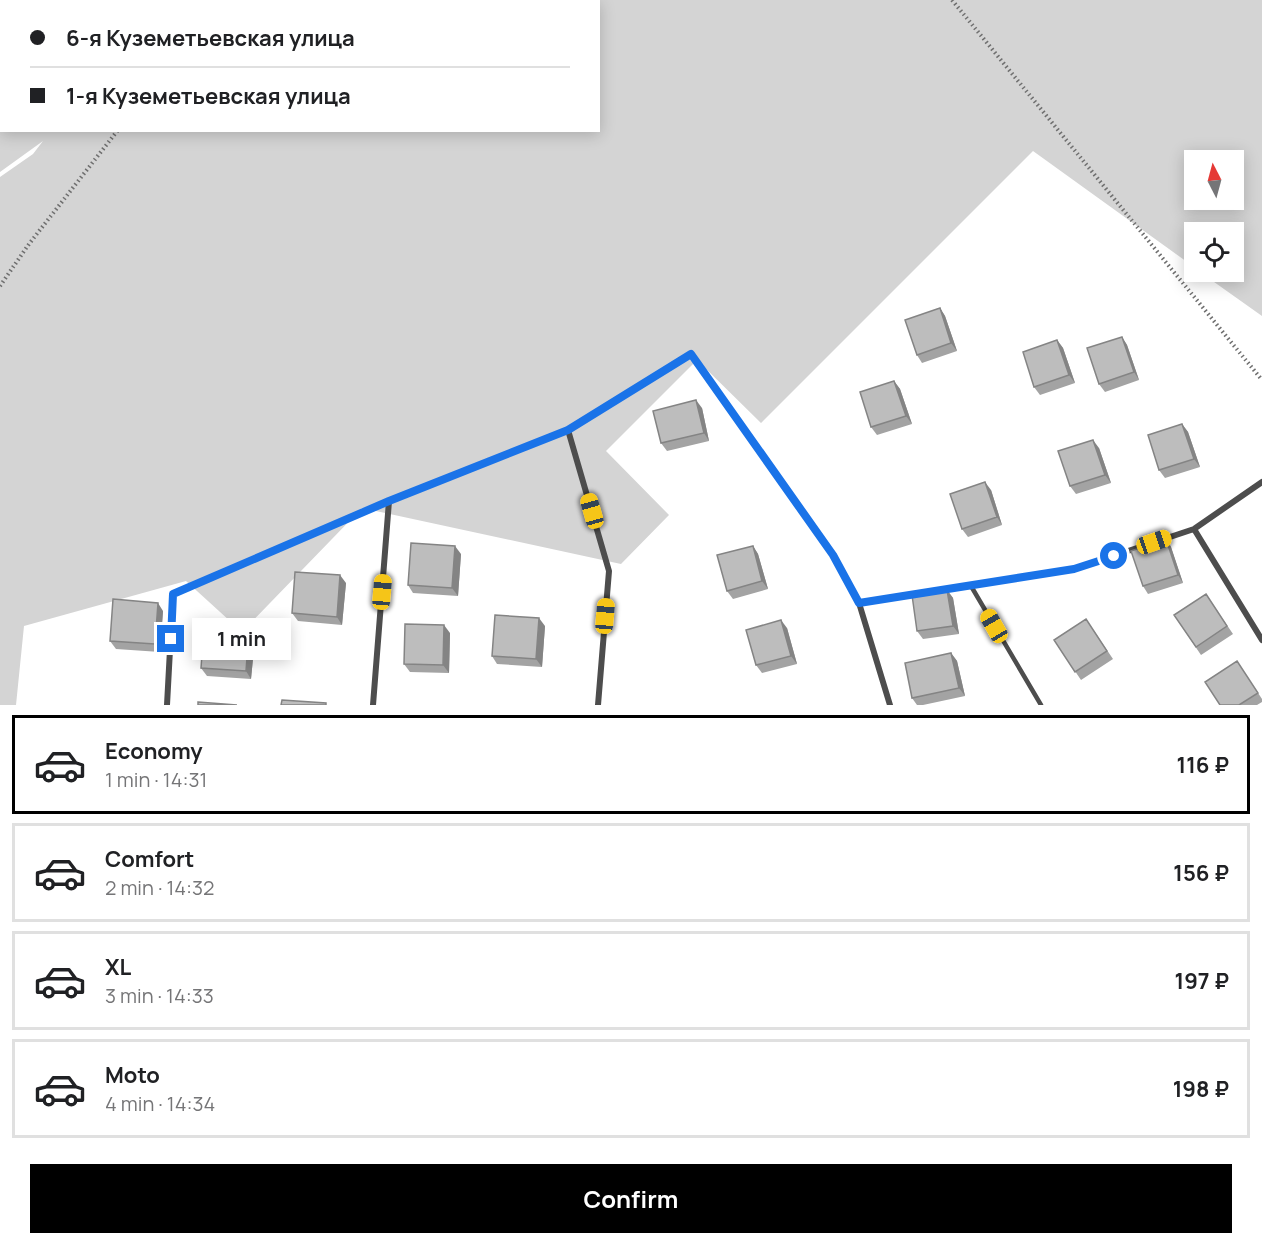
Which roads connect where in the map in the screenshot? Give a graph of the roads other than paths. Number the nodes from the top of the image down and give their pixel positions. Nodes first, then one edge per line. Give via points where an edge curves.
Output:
1 (568, 430) junction
2 (1262, 482) edge
3 (389, 501) junction
4 (1194, 529) junction
5 (971, 586) junction
6 (859, 603) junction
7 (1262, 640) edge
8 (167, 705) edge
9 (373, 705) edge
10 (598, 705) edge
11 (890, 705) edge
12 (1041, 705) edge

1 - 3 street
1 - 6 street via 691,354 833,555
1 - 10 street via 609,571
2 - 4 street
3 - 8 street via 173,594
3 - 9 street
4 - 5 street via 1074,569
4 - 7 street
5 - 6 street
5 - 12 lane
6 - 11 street

